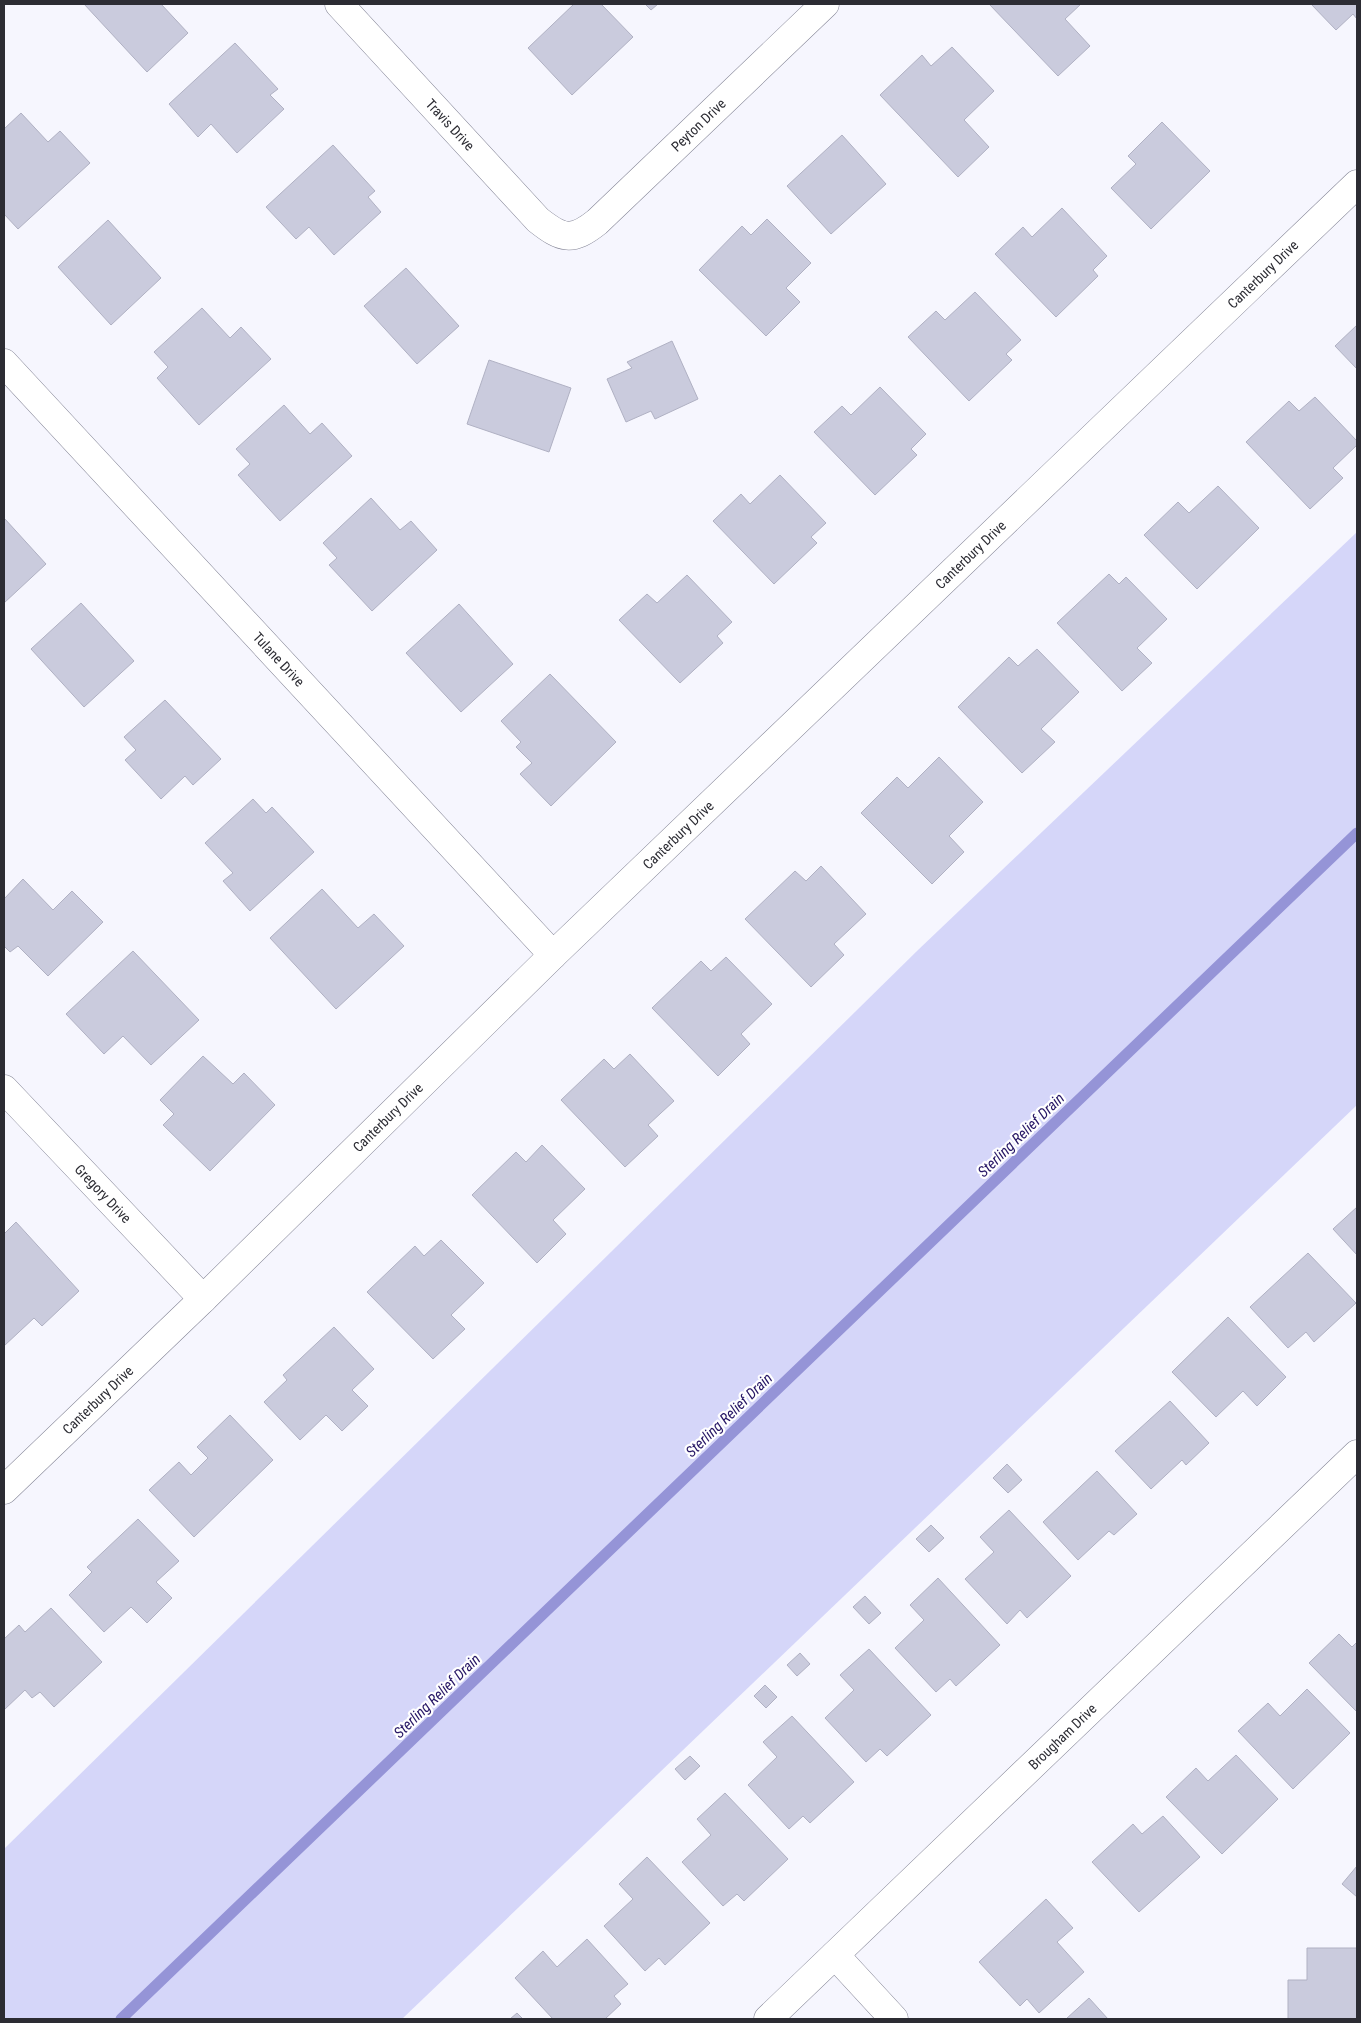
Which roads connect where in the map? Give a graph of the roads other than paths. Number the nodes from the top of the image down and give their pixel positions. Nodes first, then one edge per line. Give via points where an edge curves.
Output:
1 (339, 4) edge
2 (825, 4) edge
3 (1357, 184) edge
4 (566, 236) joint
5 (4, 363) edge
6 (553, 955) junction
7 (4, 1088) edge
8 (203, 1299) junction
9 (1357, 1454) edge
10 (4, 1490) edge
11 (835, 1955) junction
12 (768, 2019) edge
13 (894, 2019) edge

1 - 4 street, Travis Drive via 538,220 553,232
2 - 4 street, Peyton Drive via 597,222 582,234
3 - 6 street, Canterbury Drive
5 - 6 street, Tulane Drive
6 - 8 street, Canterbury Drive
7 - 8 street, Gregory Drive
8 - 10 street, Canterbury Drive
9 - 11 street, Brougham Drive
11 - 12 street, Brougham Drive
11 - 13 street

